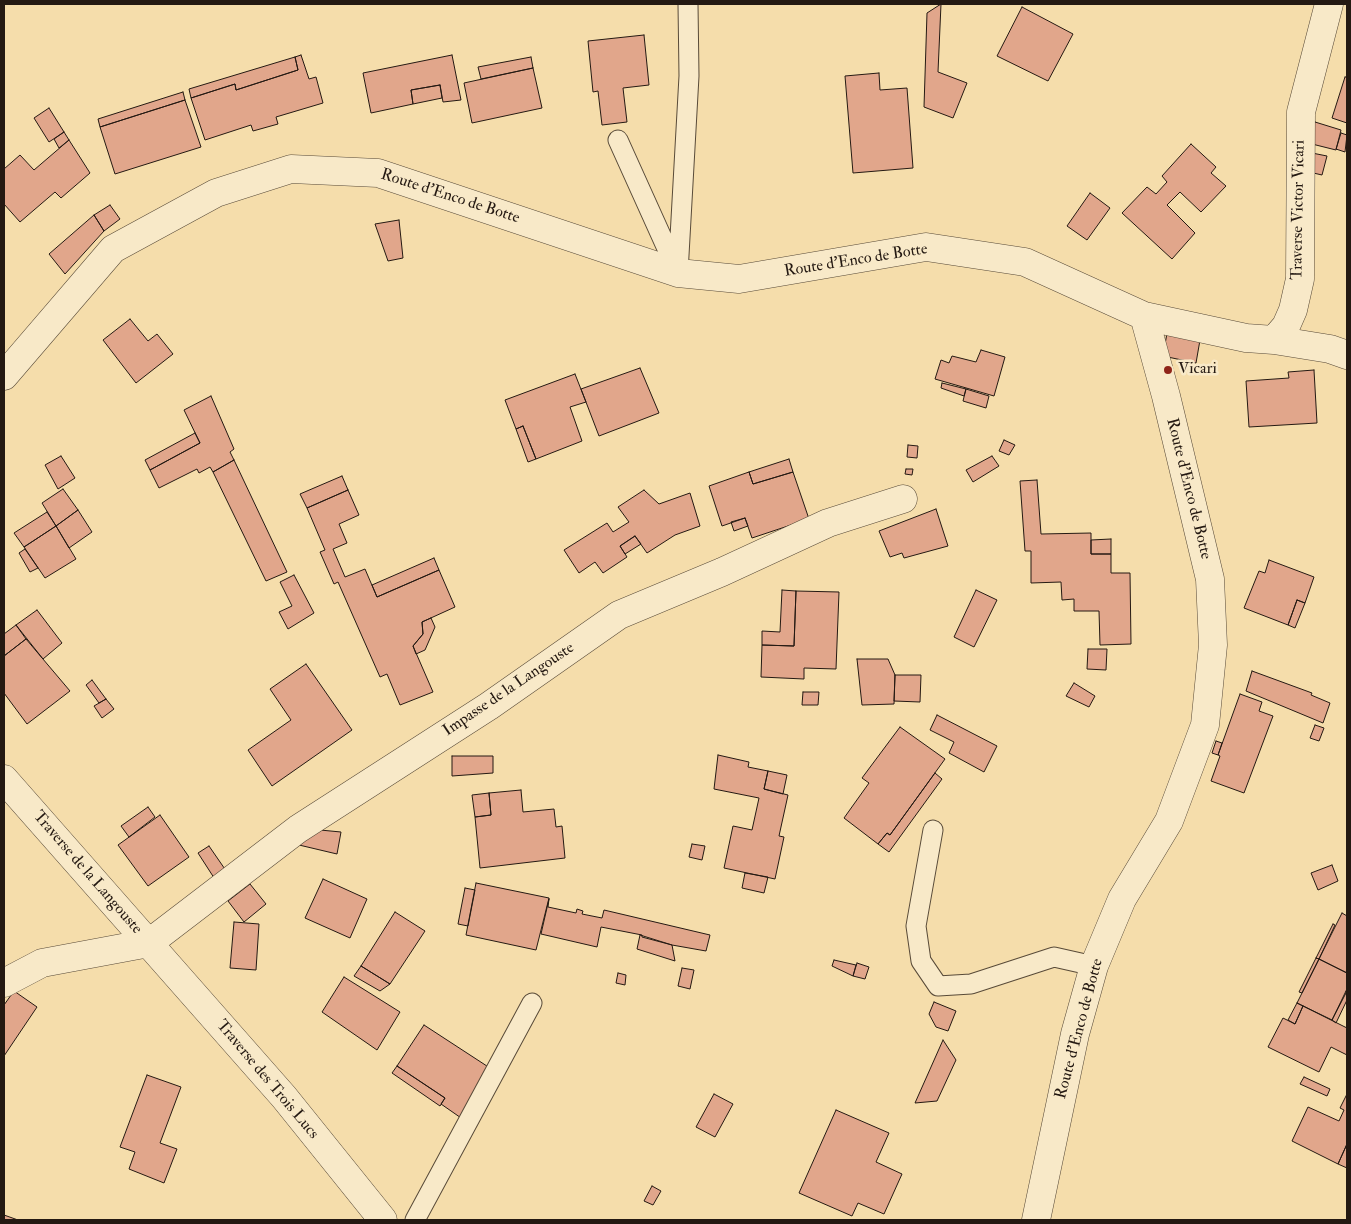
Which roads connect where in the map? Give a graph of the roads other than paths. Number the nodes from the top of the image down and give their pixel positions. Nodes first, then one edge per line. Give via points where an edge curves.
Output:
1 (688, 4) edge
2 (1328, 4) edge
3 (618, 140) dead end
4 (678, 273) junction
5 (1144, 316) junction
6 (1274, 340) junction
7 (1347, 355) edge
8 (4, 376) edge
9 (903, 498) dead end
10 (4, 779) edge
11 (933, 830) dead end
12 (148, 943) junction
13 (1094, 966) junction
14 (4, 983) edge
15 (532, 1002) dead end
16 (383, 1220) edge
17 (415, 1220) edge
18 (1036, 1220) edge

1 - 4 lane via 689,76
2 - 6 street, Traverse Victor Vicari via 1301,112 1300,279 1293,310 1286,326
3 - 4 lane
4 - 5 street, Route d'Enco de Botte via 738,279 926,247 1025,262
4 - 8 street, Route d'Enco de Botte via 378,173 291,169 216,193 113,249
5 - 6 street via 1246,338
5 - 13 street, Route d'Enco de Botte via 1210,578 1213,644 1205,725 1176,804 1122,900
6 - 7 street
9 - 12 street, Impasse de la Langouste via 828,523 619,615 489,706 298,829
10 - 12 street, Traverse de la Langouste
11 - 13 lane via 916,926 922,961 938,986 971,984 1054,957
12 - 14 street, Traverse de la Langouste via 42,964
12 - 16 street, Traverse des Trois Lucs via 284,1097
13 - 18 street, Route d'Enco de Botte via 1075,1034
15 - 17 lane

